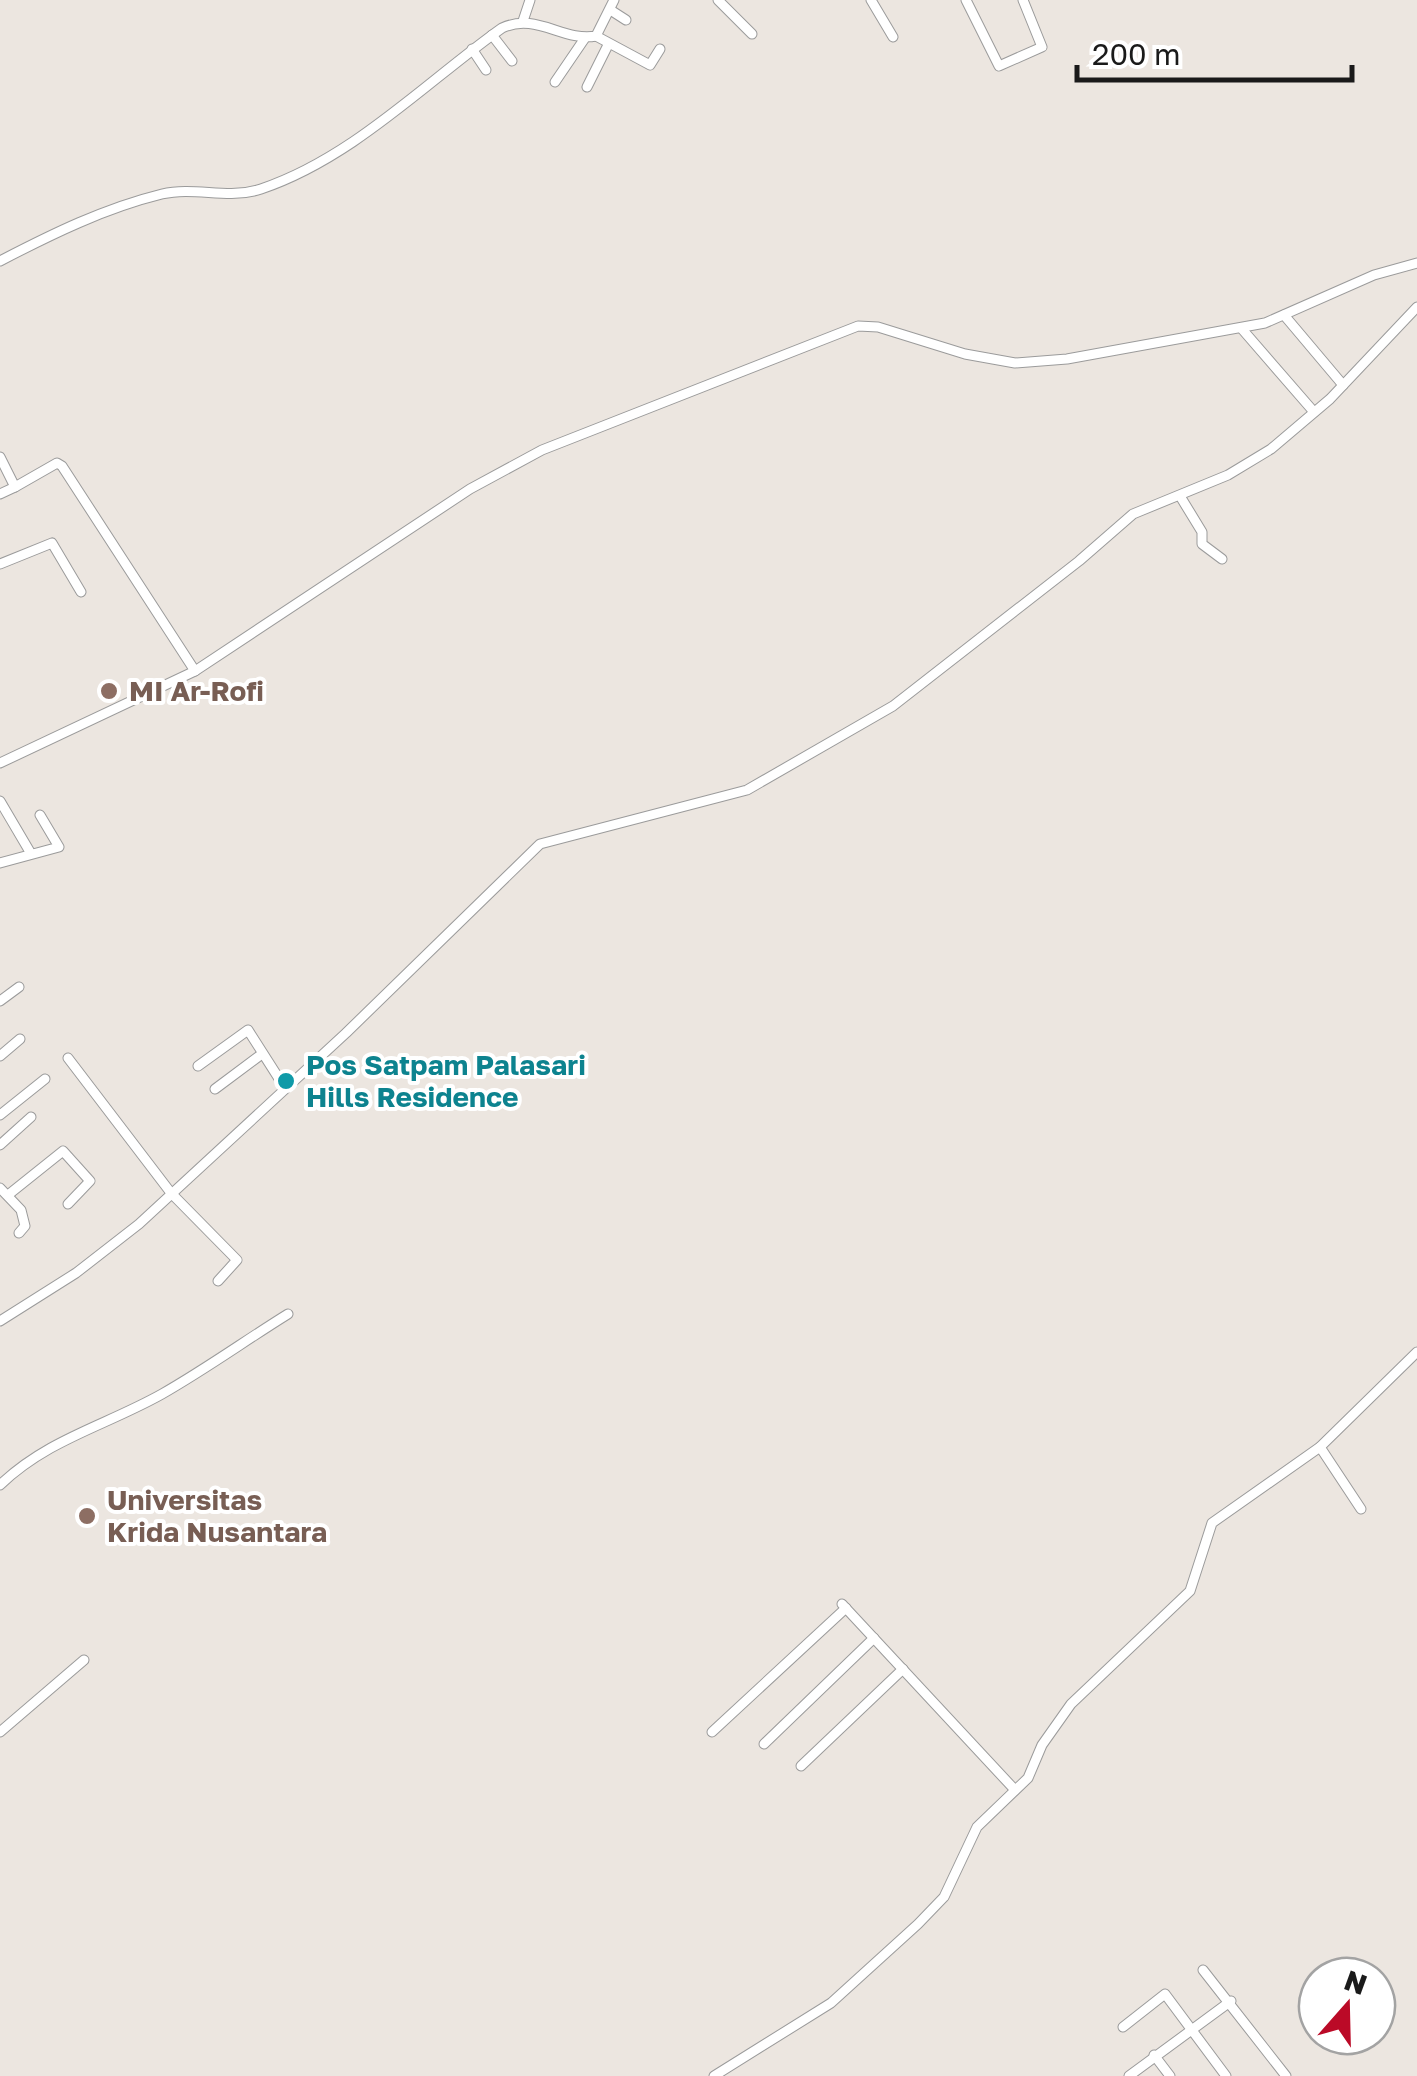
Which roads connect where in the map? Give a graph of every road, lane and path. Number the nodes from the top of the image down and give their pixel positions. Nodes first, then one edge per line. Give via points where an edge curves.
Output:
1 (530, 0) edge
2 (718, 0) edge
3 (871, 0) edge
4 (966, 0) edge
5 (1024, 0) edge
6 (613, 6) edge
7 (626, 20) dead end
8 (522, 21) junction
9 (549, 27) junction
10 (752, 34) dead end
11 (492, 35) junction
12 (591, 37) junction
13 (893, 37) dead end
14 (543, 40) dead end
15 (608, 45) junction
16 (472, 49) junction
17 (660, 49) dead end
18 (512, 62) dead end
19 (486, 70) dead end
20 (555, 82) dead end
21 (586, 86) dead end
22 (0, 261) edge
23 (1417, 263) edge
24 (1417, 307) edge
25 (1284, 315) junction
26 (1242, 329) junction
27 (1342, 384) junction
28 (1314, 412) junction
29 (0, 457) edge
30 (15, 487) junction
31 (0, 494) edge
32 (1180, 496) junction
33 (1222, 559) dead end
34 (0, 564) edge
35 (81, 592) dead end
36 (195, 671) junction
37 (0, 763) edge
38 (0, 800) edge
39 (40, 815) dead end
40 (30, 852) junction
41 (0, 862) edge
42 (18, 987) dead end
43 (0, 1000) edge
44 (20, 1039) dead end
45 (262, 1054) junction
46 (0, 1056) edge
47 (68, 1058) dead end
48 (198, 1066) dead end
49 (45, 1078) dead end
50 (285, 1088) junction
51 (215, 1089) dead end
52 (0, 1115) edge
53 (31, 1117) dead end
54 (0, 1144) edge
55 (4, 1191) edge
56 (171, 1192) junction
57 (68, 1204) dead end
58 (20, 1232) dead end
59 (218, 1281) dead end
60 (288, 1314) dead end
61 (0, 1320) edge
62 (1417, 1352) edge
63 (1320, 1446) junction
64 (0, 1485) edge
65 (1361, 1509) dead end
66 (874, 1638) junction
67 (84, 1660) dead end
68 (902, 1669) junction
69 (0, 1732) edge
70 (712, 1732) dead end
71 (764, 1744) dead end
72 (801, 1766) dead end
73 (1016, 1790) junction
74 (1203, 1970) dead end
75 (1231, 2001) junction
76 (1123, 2027) dead end
77 (1192, 2029) junction
78 (1154, 2056) junction
79 (714, 2076) edge
80 (1129, 2076) edge
81 (1170, 2076) edge
82 (1226, 2076) edge
83 (1286, 2076) edge

1 - 8 street
2 - 10 street
3 - 13 street
4 - 5 street via 998,66 1042,47
6 - 7 street
6 - 12 street
8 - 9 street
8 - 11 street
9 - 12 street
9 - 14 street
11 - 16 street
11 - 18 street
12 - 15 street
12 - 20 street
15 - 17 street via 650,65
15 - 21 street
16 - 19 street
16 - 22 street via 388,116 273,184 236,194 163,194 71,225
23 - 25 street
24 - 27 street
25 - 26 street
25 - 27 street
26 - 28 street
26 - 36 street via 1015,363 858,326 542,450 470,489
27 - 28 street
28 - 32 street via 1228,476
29 - 30 street
30 - 31 street
30 - 36 street via 62,466
32 - 33 street via 1202,544
32 - 50 street via 1133,514 919,688 747,790 540,844
34 - 35 street via 52,543
36 - 37 street
38 - 40 street
39 - 40 street via 59,847
40 - 41 street
42 - 43 street
44 - 46 street
45 - 48 street via 247,1030
45 - 50 street
45 - 51 street
47 - 56 street
49 - 52 street
50 - 56 street
53 - 54 street
55 - 57 street via 63,1151 90,1181
55 - 58 street via 24,1217
56 - 59 street via 237,1260
56 - 61 street via 100,1256
60 - 64 street via 164,1393 41,1450
62 - 63 street
63 - 65 street
63 - 73 street via 1212,1523 1190,1591 1085,1686
66 - 68 street
66 - 70 street via 844,1606
66 - 71 street
67 - 69 street
68 - 72 street
68 - 73 street
73 - 79 street via 977,1827 944,1897 852,1988
74 - 75 street
75 - 77 street
75 - 83 street
76 - 77 street via 1165,1994
77 - 78 street
77 - 82 street
78 - 80 street
78 - 81 street

